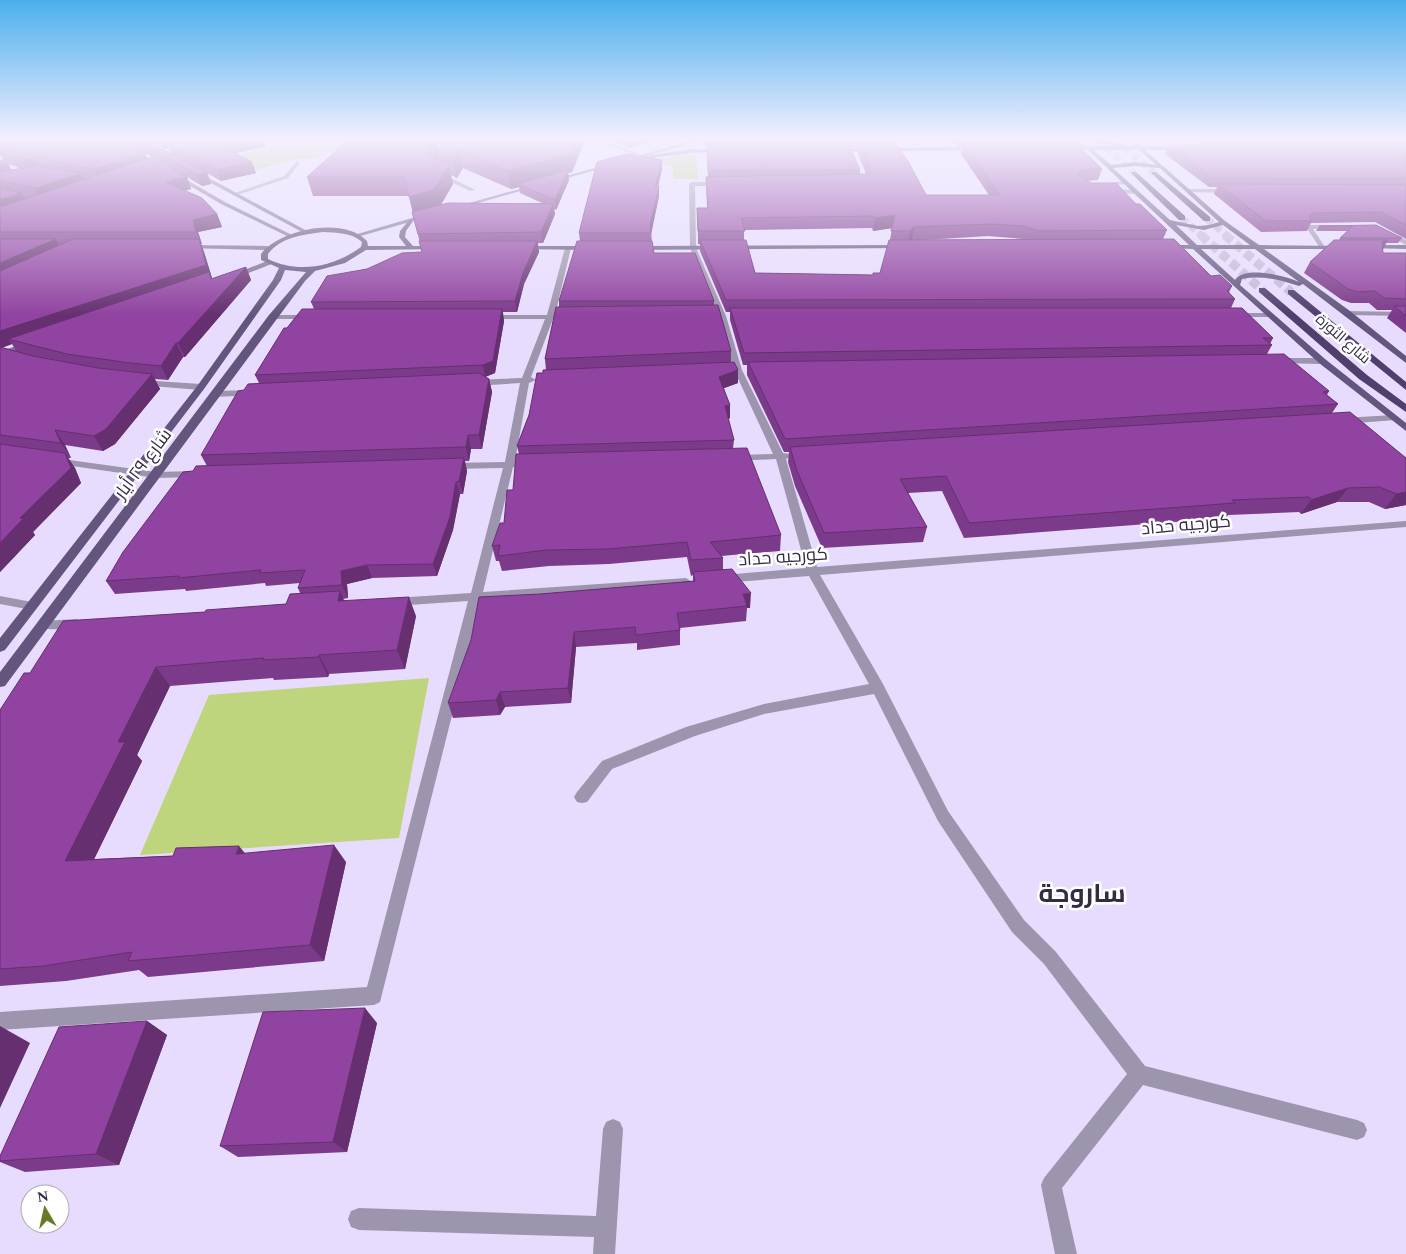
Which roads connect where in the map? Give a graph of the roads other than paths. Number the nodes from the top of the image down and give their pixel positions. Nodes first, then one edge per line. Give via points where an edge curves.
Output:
1 (214, 199) edge
2 (243, 199) edge
3 (489, 199) edge
4 (692, 199) edge
5 (1143, 199) edge
6 (1161, 199) edge
7 (1184, 199) edge
8 (1196, 199) edge
9 (447, 210) edge
10 (438, 213) edge
11 (1182, 218) tunnel mouth
12 (1208, 219) tunnel mouth
13 (1167, 220) junction
14 (410, 221) junction
15 (1223, 222) junction
16 (1341, 227) edge
17 (1384, 231) edge
18 (306, 232) junction
19 (357, 235) junction
20 (291, 236) junction
21 (1406, 243) edge
22 (177, 246) edge
23 (911, 246) edge
24 (1159, 247) edge
25 (1196, 247) junction
26 (1255, 247) junction
27 (1322, 247) junction
28 (1350, 247) edge
29 (1359, 247) edge
30 (1406, 247) edge
31 (268, 248) junction
32 (364, 248) junction
33 (411, 248) junction
34 (448, 248) edge
35 (514, 248) edge
36 (568, 248) junction
37 (597, 248) edge
38 (626, 248) edge
39 (693, 248) junction
40 (270, 263) junction
41 (315, 267) junction
42 (284, 268) junction
43 (223, 280) edge
44 (1236, 285) junction
45 (1311, 288) junction
46 (1262, 290) tunnel mouth
47 (1291, 292) tunnel mouth
48 (1347, 313) junction
49 (1406, 314) edge
50 (1221, 315) edge
51 (1270, 315) junction
52 (272, 317) junction
53 (316, 317) edge
54 (482, 317) edge
55 (550, 317) junction
56 (569, 317) edge
57 (39, 341) edge
58 (1, 353) edge
59 (20, 358) edge
60 (1322, 360) junction
61 (1406, 360) edge
62 (1263, 362) edge
63 (544, 380) edge
64 (127, 381) edge
65 (525, 381) junction
66 (467, 383) edge
67 (201, 387) junction
68 (1406, 387) edge
69 (263, 392) edge
70 (215, 394) junction
71 (1406, 409) edge
72 (1393, 418) junction
73 (1334, 422) edge
74 (1406, 428) edge
75 (800, 456) edge
76 (780, 457) junction
77 (722, 458) edge
78 (48, 460) edge
79 (548, 464) edge
80 (509, 465) junction
81 (440, 467) edge
82 (133, 472) junction
83 (205, 473) edge
84 (156, 475) junction
85 (1406, 524) edge
86 (813, 573) junction
87 (713, 580) edge
88 (694, 581) edge
89 (475, 597) junction
90 (0, 600) edge
91 (386, 602) edge
92 (32, 606) junction
93 (91, 622) edge
94 (42, 625) junction
95 (0, 647) edge
96 (0, 682) edge
97 (878, 688) junction
98 (582, 797) dead end
99 (0, 1021) edge
100 (1139, 1074) junction
101 (614, 1129) dead end
102 (1357, 1130) dead end
103 (359, 1219) dead end
104 (606, 1227) junction
105 (604, 1254) edge
106 (1066, 1254) edge

1 - 20 main road
2 - 18 main road
3 - 9 main road
4 - 39 street
5 - 13 main road
6 - 11 highway
7 - 12 highway
8 - 15 main road
10 - 14 main road
13 - 15 main road via 1194,228 1208,228
13 - 25 main road
14 - 19 main road
14 - 33 main road via 402,237
15 - 26 main road
16 - 27 lane via 1309,227
17 - 21 lane
18 - 19 main road via 338,230
18 - 20 main road
19 - 32 main road via 365,242
20 - 31 main road
22 - 31 main road
23 - 39 main road
24 - 25 main road
25 - 26 main road
25 - 44 main road
26 - 27 main road
26 - 45 main road
27 - 28 main road
29 - 30 main road
31 - 40 main road via 264,254
32 - 33 main road
32 - 41 main road via 346,260
33 - 34 main road
35 - 36 main road
36 - 37 main road
36 - 55 street
38 - 39 main road
39 - 76 street via 722,316 738,370
40 - 42 main road
40 - 43 main road
41 - 42 main road
41 - 52 main road, شارع ٢٩ أيار
42 - 67 main road, شارع ٢٩ أيار
44 - 45 main road via 1239,278 1248,275 1268,275
44 - 51 main road
45 - 48 main road
46 - 71 highway, شارع الثورة via 1363,377
47 - 68 highway, شارع الثورة
48 - 49 street
48 - 61 main road
50 - 51 street
51 - 60 main road
52 - 53 street
52 - 70 main road, شارع ٢٩ أيار
54 - 55 street
55 - 56 street
55 - 65 street
57 - 58 main road
58 - 59 street
60 - 62 street
60 - 72 main road
63 - 65 street
64 - 67 street
65 - 66 street
65 - 80 street
67 - 82 main road, شارع ٢٩ أيار
69 - 70 street
70 - 84 main road, شارع ٢٩ أيار
72 - 73 street
72 - 74 main road
75 - 76 street
76 - 77 street
76 - 86 street
78 - 82 street
79 - 80 street
80 - 81 street
80 - 89 street
82 - 84 street
82 - 92 main road, شارع ٢٩ أيار
83 - 84 street
84 - 94 main road, شارع ٢٩ أيار
85 - 86 street, كورجيه حداد
86 - 87 street, كورجيه حداد
86 - 97 street
88 - 89 street
89 - 91 street
89 - 99 street via 374,996
90 - 92 street
92 - 95 main road, شارع ٢٩ أيار
93 - 94 street
94 - 96 main road, شارع ٢٩ أيار
97 - 98 street via 764,709 691,730 607,765
97 - 100 street via 959,839 1018,926 1050,958
100 - 102 street
100 - 106 street via 1051,1185
101 - 104 street
103 - 104 street
104 - 105 street

